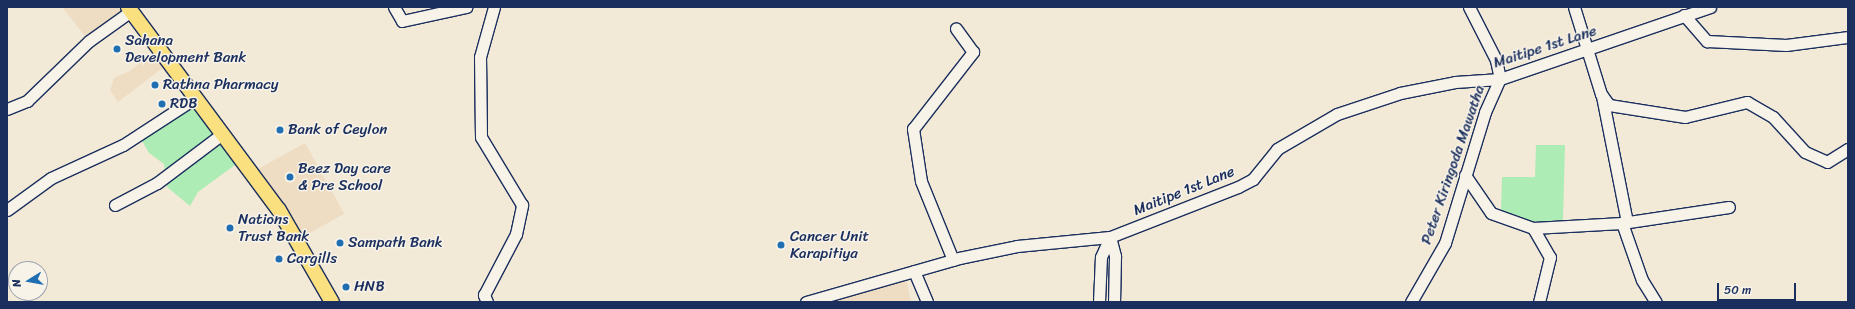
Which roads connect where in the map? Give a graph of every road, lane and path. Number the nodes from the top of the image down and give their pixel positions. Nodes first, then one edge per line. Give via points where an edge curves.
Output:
1 (394, 7) edge
2 (466, 7) edge
3 (494, 7) edge
4 (1469, 7) edge
5 (1574, 7) edge
6 (1710, 7) edge
7 (129, 9) edge
8 (1684, 15) junction
9 (956, 30) dead end
10 (1848, 37) edge
11 (1588, 50) junction
12 (1500, 79) junction
13 (1601, 94) junction
14 (195, 98) junction
15 (7, 109) edge
16 (222, 134) junction
17 (1848, 149) edge
18 (1465, 175) junction
19 (115, 205) dead end
20 (1729, 207) dead end
21 (7, 210) edge
22 (1625, 222) junction
23 (1533, 228) junction
24 (1110, 237) junction
25 (954, 260) junction
26 (914, 271) junction
27 (332, 302) edge
28 (487, 302) edge
29 (806, 302) edge
30 (927, 302) edge
31 (1099, 302) edge
32 (1114, 302) edge
33 (1411, 302) edge
34 (1539, 302) edge
35 (1656, 302) edge

1 - 2 street via 402,20
3 - 28 street via 480,57 481,137 522,205 516,234 484,296
4 - 12 street via 1496,60
5 - 11 street
6 - 8 street, Maitipe 1st Lane
7 - 14 main road
7 - 15 street via 89,41 27,101
8 - 10 street via 1707,41 1786,45
8 - 11 street, Maitipe 1st Lane
9 - 25 street via 973,52 913,129 921,181
11 - 12 street, Maitipe 1st Lane
11 - 13 street
12 - 18 street, Peter Kiringoda Mawatha via 1485,112
12 - 24 street, Maitipe 1st Lane via 1455,82 1400,93 1337,114 1277,149 1253,178 1238,187
13 - 17 street via 1609,104 1685,117 1747,102 1774,117 1810,155 1827,162
13 - 22 street
14 - 16 main road
14 - 21 street via 123,145 51,178
16 - 19 street via 158,183
16 - 27 main road via 279,210
18 - 23 street via 1491,213
18 - 33 street, Peter Kiringoda Mawatha via 1445,243
20 - 22 street
22 - 23 street
22 - 35 street via 1642,280
23 - 34 street via 1550,257
24 - 25 street, Maitipe 1st Lane via 1017,246
24 - 31 street via 1101,257
24 - 32 street via 1115,256
25 - 26 street, Maitipe 1st Lane
26 - 29 street, Maitipe 1st Lane
26 - 30 street

